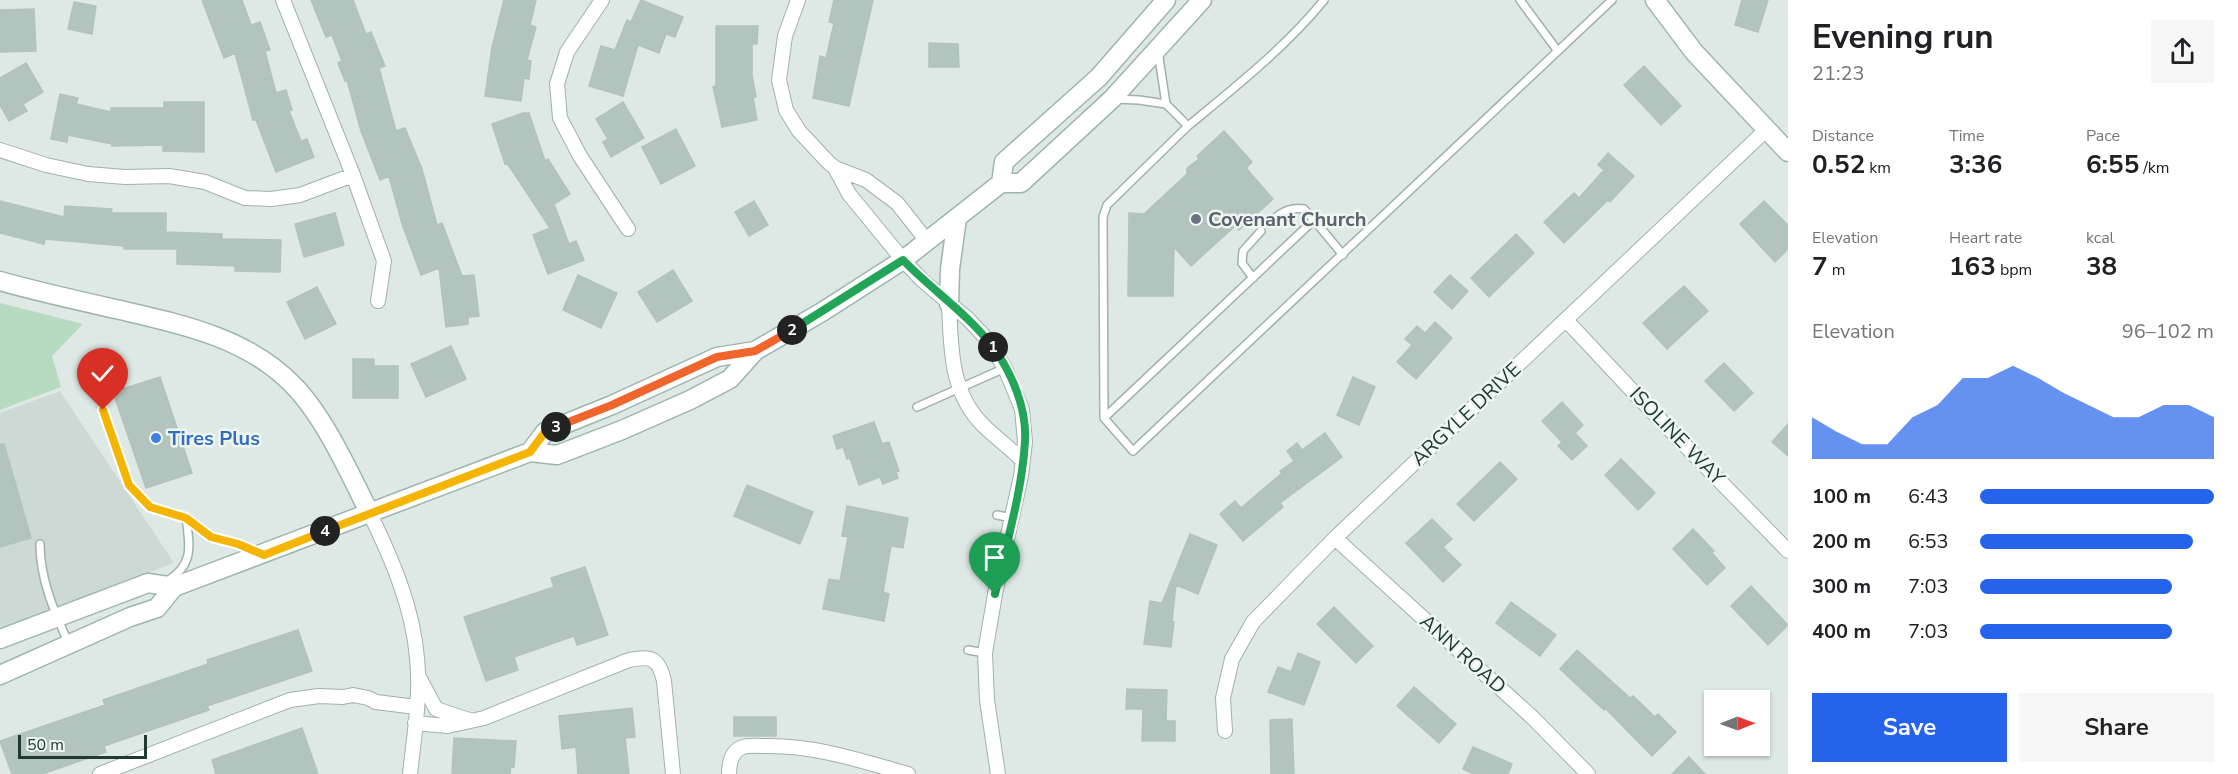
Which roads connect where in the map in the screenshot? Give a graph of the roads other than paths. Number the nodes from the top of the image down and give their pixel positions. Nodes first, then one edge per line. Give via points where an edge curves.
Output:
1 (283, 0) edge
2 (602, 0) edge
3 (798, 0) edge
4 (1166, 0) edge
5 (1202, 0) edge
6 (1324, 0) edge
7 (1520, 0) edge
8 (1612, 0) edge
9 (1654, 0) edge
10 (1557, 50) junction
11 (1158, 51) junction
12 (1112, 99) junction
13 (1166, 105) junction
14 (1188, 126) junction
15 (1766, 130) junction
16 (0, 150) edge
17 (1788, 152) edge
18 (835, 168) junction
19 (353, 175) junction
20 (1001, 183) junction
21 (957, 218) junction
22 (1314, 220) junction
23 (1271, 221) dead end
24 (628, 229) dead end
25 (1261, 231) dead end
26 (927, 241) junction
27 (1343, 255) junction
28 (903, 260) junction
29 (1253, 278) junction
30 (0, 281) edge
31 (378, 301) dead end
32 (949, 304) junction
33 (1566, 320) junction
34 (755, 351) junction
35 (1005, 368) junction
36 (958, 390) junction
37 (917, 407) dead end
38 (103, 410) dead end
39 (1104, 418) junction
40 (530, 452) junction
41 (1022, 460) junction
42 (370, 514) junction
43 (997, 515) dead end
44 (186, 518) junction
45 (1012, 518) junction
46 (1335, 537) junction
47 (40, 544) dead end
48 (1788, 551) edge
49 (264, 555) junction
50 (167, 586) junction
51 (57, 618) junction
52 (0, 639) edge
53 (69, 645) junction
54 (968, 650) dead end
55 (985, 653) junction
56 (418, 674) junction
57 (0, 675) edge
58 (416, 707) junction
59 (469, 720) junction
60 (415, 723) junction
61 (1225, 731) dead end
62 (100, 774) edge
63 (410, 774) edge
64 (673, 774) edge
65 (729, 774) edge
66 (908, 774) edge
67 (998, 774) edge
68 (1588, 774) edge

1 - 19 street
2 - 24 street via 567,52 557,84 560,118
3 - 18 street via 785,36 780,80 786,110 799,131
4 - 20 main road via 1099,77 1004,162
5 - 11 main road
6 - 14 lane via 1269,56
7 - 10 lane
8 - 10 lane
9 - 15 main road
10 - 27 lane
11 - 12 main road
11 - 13 lane
12 - 13 lane
12 - 20 main road via 1021,183
13 - 14 lane
14 - 39 lane via 1107,205 1103,217
15 - 17 main road
15 - 33 street, ARGYLE DRIVE
16 - 19 street via 88,174 169,176 205,182 245,198 300,195
18 - 26 street via 866,180 897,203
18 - 28 street via 849,194
19 - 31 street via 384,261
20 - 21 main road
21 - 26 main road
21 - 32 main road
22 - 23 lane via 1304,209 1295,208 1284,210
22 - 27 lane
22 - 29 lane
25 - 29 lane via 1243,251 1242,263
26 - 28 main road
27 - 39 lane via 1133,451
28 - 32 street
28 - 34 main road
29 - 39 lane
30 - 42 main road via 195,329 259,357 295,386 311,407
32 - 35 street via 985,337
32 - 36 street
33 - 46 street, ARGYLE DRIVE
33 - 48 street, ISOLINE WAY
34 - 40 main road via 717,357 545,432
34 - 40 main road via 730,379 657,415 557,455
35 - 36 lane
35 - 41 street via 1022,409
36 - 37 lane
36 - 41 street via 983,425
38 - 44 lane via 129,485 150,507
40 - 42 main road
41 - 45 street
42 - 49 main road
42 - 56 street via 387,549 411,622
43 - 45 lane
44 - 49 lane via 211,537
44 - 50 lane via 190,544 187,564
45 - 55 street
46 - 61 street, ARGYLE DRIVE via 1253,622 1232,659 1223,698
46 - 68 street, ANN ROAD via 1533,718
47 - 51 lane via 46,587
49 - 50 main road
50 - 51 main road via 148,583
50 - 53 main road via 157,608
51 - 52 main road
51 - 53 lane
53 - 57 main road
54 - 55 lane
55 - 67 street via 987,700
56 - 58 street
56 - 59 street via 436,709
58 - 60 street
58 - 62 street via 353,695 306,697 274,704
59 - 60 street via 448,726
59 - 64 street via 499,713 629,660 652,659 661,667 664,681
60 - 63 street
65 - 66 street via 729,764 742,747 779,746 812,748

